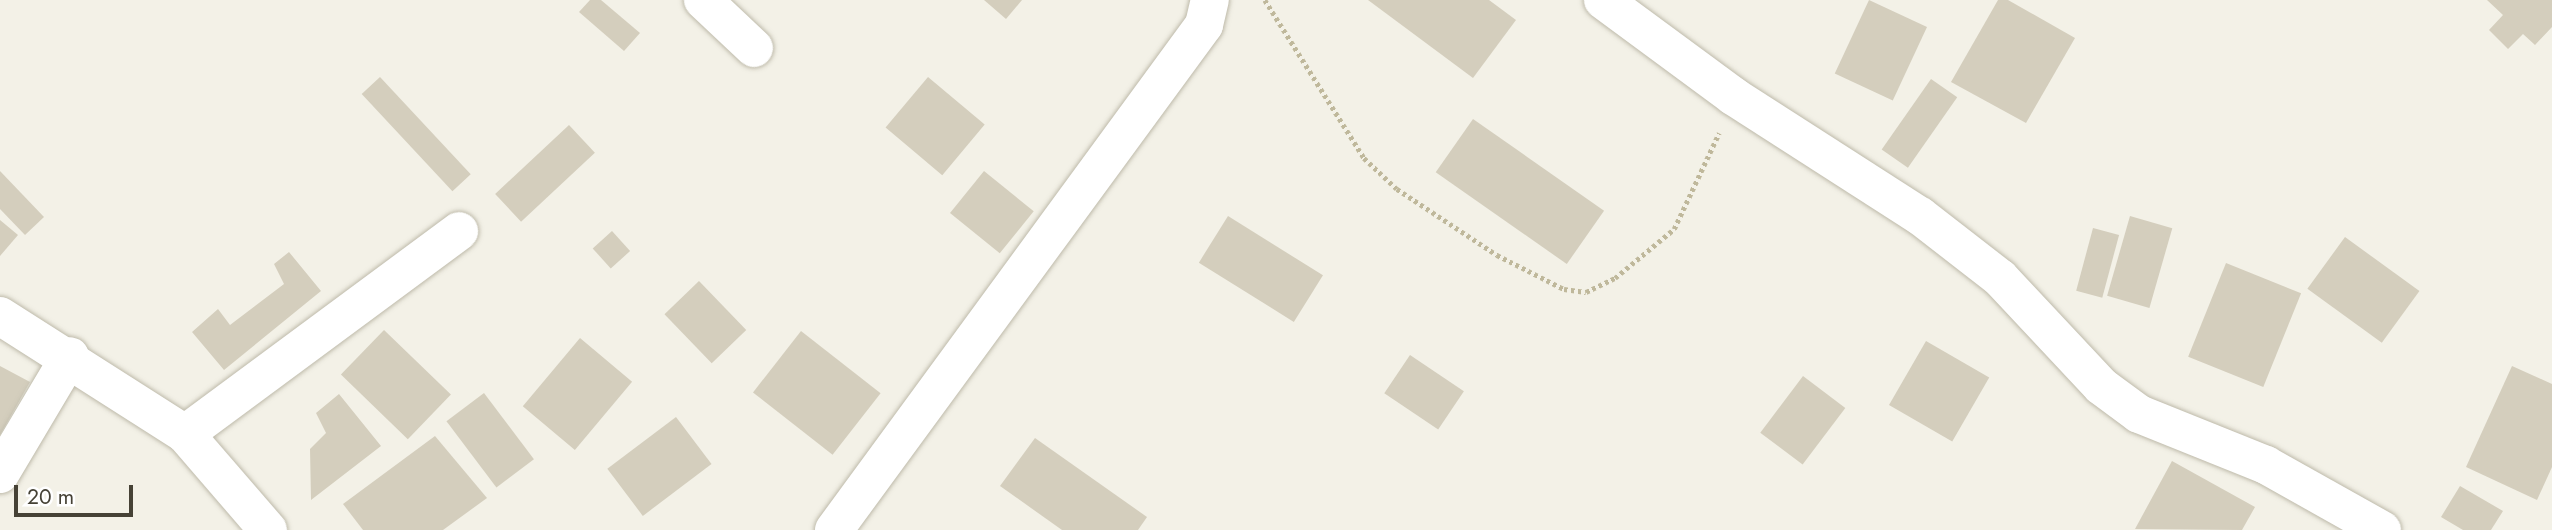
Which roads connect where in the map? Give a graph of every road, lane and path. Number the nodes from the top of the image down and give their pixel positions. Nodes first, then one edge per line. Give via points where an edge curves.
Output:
1 (703, 0) edge
2 (1210, 0) edge
3 (1265, 0) edge
4 (1603, 0) edge
5 (754, 48) dead end
6 (1734, 96) junction
7 (459, 232) dead end
8 (0, 316) edge
9 (70, 356) junction
10 (185, 434) junction
11 (0, 474) edge
12 (268, 530) edge
13 (834, 530) edge
14 (2382, 530) edge

1 - 5 street
2 - 13 street via 1204,25
3 - 6 path via 1364,158 1431,211 1564,289 1586,292 1615,278 1674,229 1695,193
4 - 6 street
6 - 14 street via 1920,216 2000,278 2101,386 2139,414 2266,465
7 - 10 street
8 - 9 street
9 - 10 street
9 - 11 street
10 - 12 street

